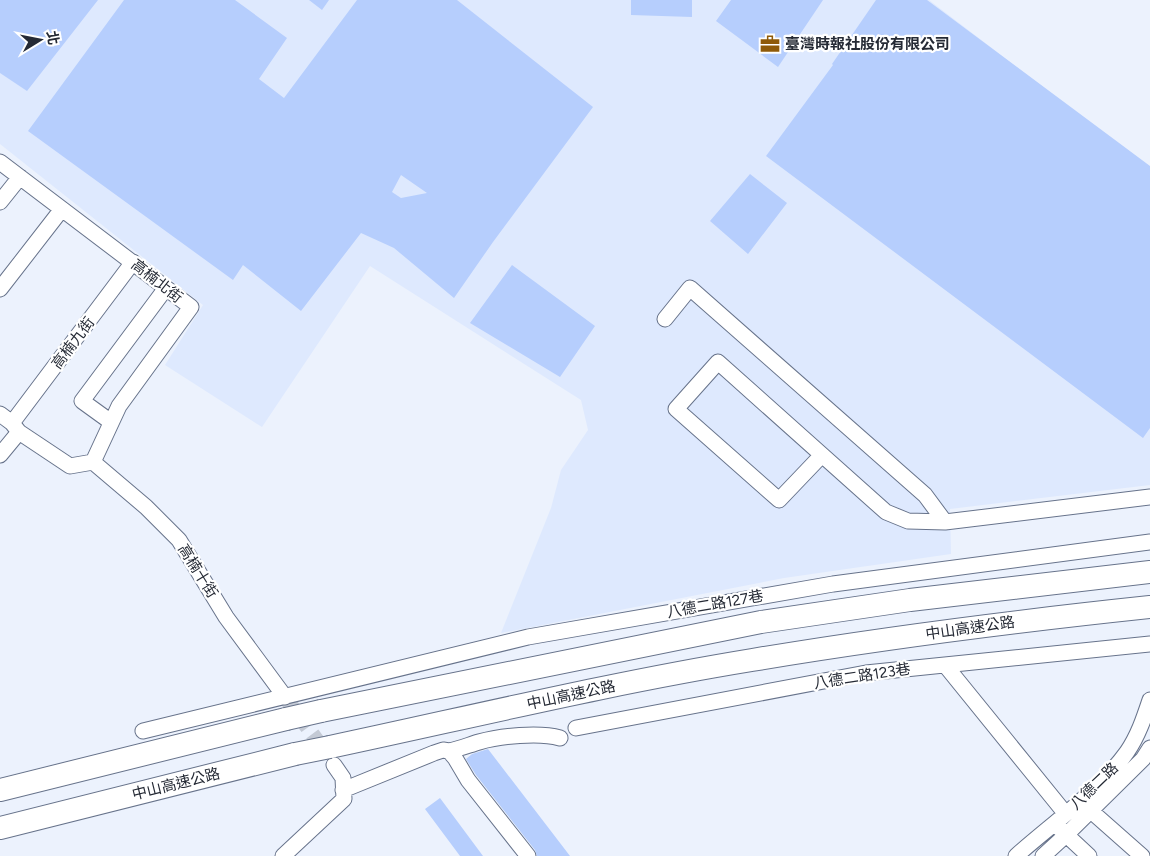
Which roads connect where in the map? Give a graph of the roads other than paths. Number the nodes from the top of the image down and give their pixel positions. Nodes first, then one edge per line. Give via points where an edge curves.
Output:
1 (0, 162) edge
2 (20, 177) junction
3 (0, 202) edge
4 (62, 209) junction
5 (133, 262) junction
6 (1, 284) edge
7 (166, 288) junction
8 (665, 319) dead end
9 (0, 414) edge
10 (111, 422) junction
11 (16, 428) junction
12 (0, 455) edge
13 (821, 456) junction
14 (93, 462) junction
15 (1150, 497) edge
16 (945, 522) junction
17 (1150, 542) edge
18 (1150, 572) edge
19 (1150, 607) edge
20 (1150, 644) edge
21 (945, 665) junction
22 (285, 696) junction
23 (1150, 700) edge
24 (576, 728) dead end
25 (143, 732) dead end
26 (560, 738) dead end
27 (449, 751) junction
28 (332, 756) junction
29 (1148, 757) edge
30 (0, 790) edge
31 (344, 790) junction
32 (1091, 811) junction
33 (1060, 818) junction
34 (0, 828) edge
35 (1066, 835) junction
36 (283, 856) edge
37 (528, 856) edge
38 (1016, 856) edge
39 (1043, 856) edge
40 (1089, 856) edge
41 (1142, 856) edge

1 - 2 street, 高楠北街
2 - 3 street
2 - 4 street, 高楠北街
4 - 5 street, 高楠北街
4 - 6 street
5 - 7 street, 高楠北街
5 - 11 street, 高楠九街
7 - 10 street, 高楠北街 via 191,307
7 - 10 street via 82,401
8 - 16 street via 690,288 925,495
9 - 11 street
10 - 14 street, 高楠北街
11 - 12 street, 高楠九街
11 - 14 street via 70,466
13 - 13 street via 718,362 676,409 779,500
13 - 16 street via 886,512 908,521
14 - 22 street, 高楠十街 via 146,506 179,540 226,617
15 - 16 street
17 - 22 street, 八德二路127巷 via 833,584 528,637
18 - 30 highway, bridge via 910,600 761,622 321,711
19 - 28 highway, 中山高速公路 via 1032,620 752,660 615,686
20 - 21 street, 八德二路123巷
21 - 24 street, 八德二路123巷 via 866,673
21 - 33 street
22 - 25 street, 八德二路127巷
23 - 33 street, 八德二路 via 1127,752 1102,782
26 - 27 street via 494,739
27 - 31 street via 434,753
27 - 37 street
28 - 31 street via 343,778
28 - 34 highway, 中山高速公路, bridge via 295,754
29 - 32 street, 八德二路
31 - 36 street via 344,800
32 - 35 street, 八德二路
32 - 41 street
33 - 35 street
33 - 38 street, 八德二路
35 - 39 street, 八德二路
35 - 40 street

